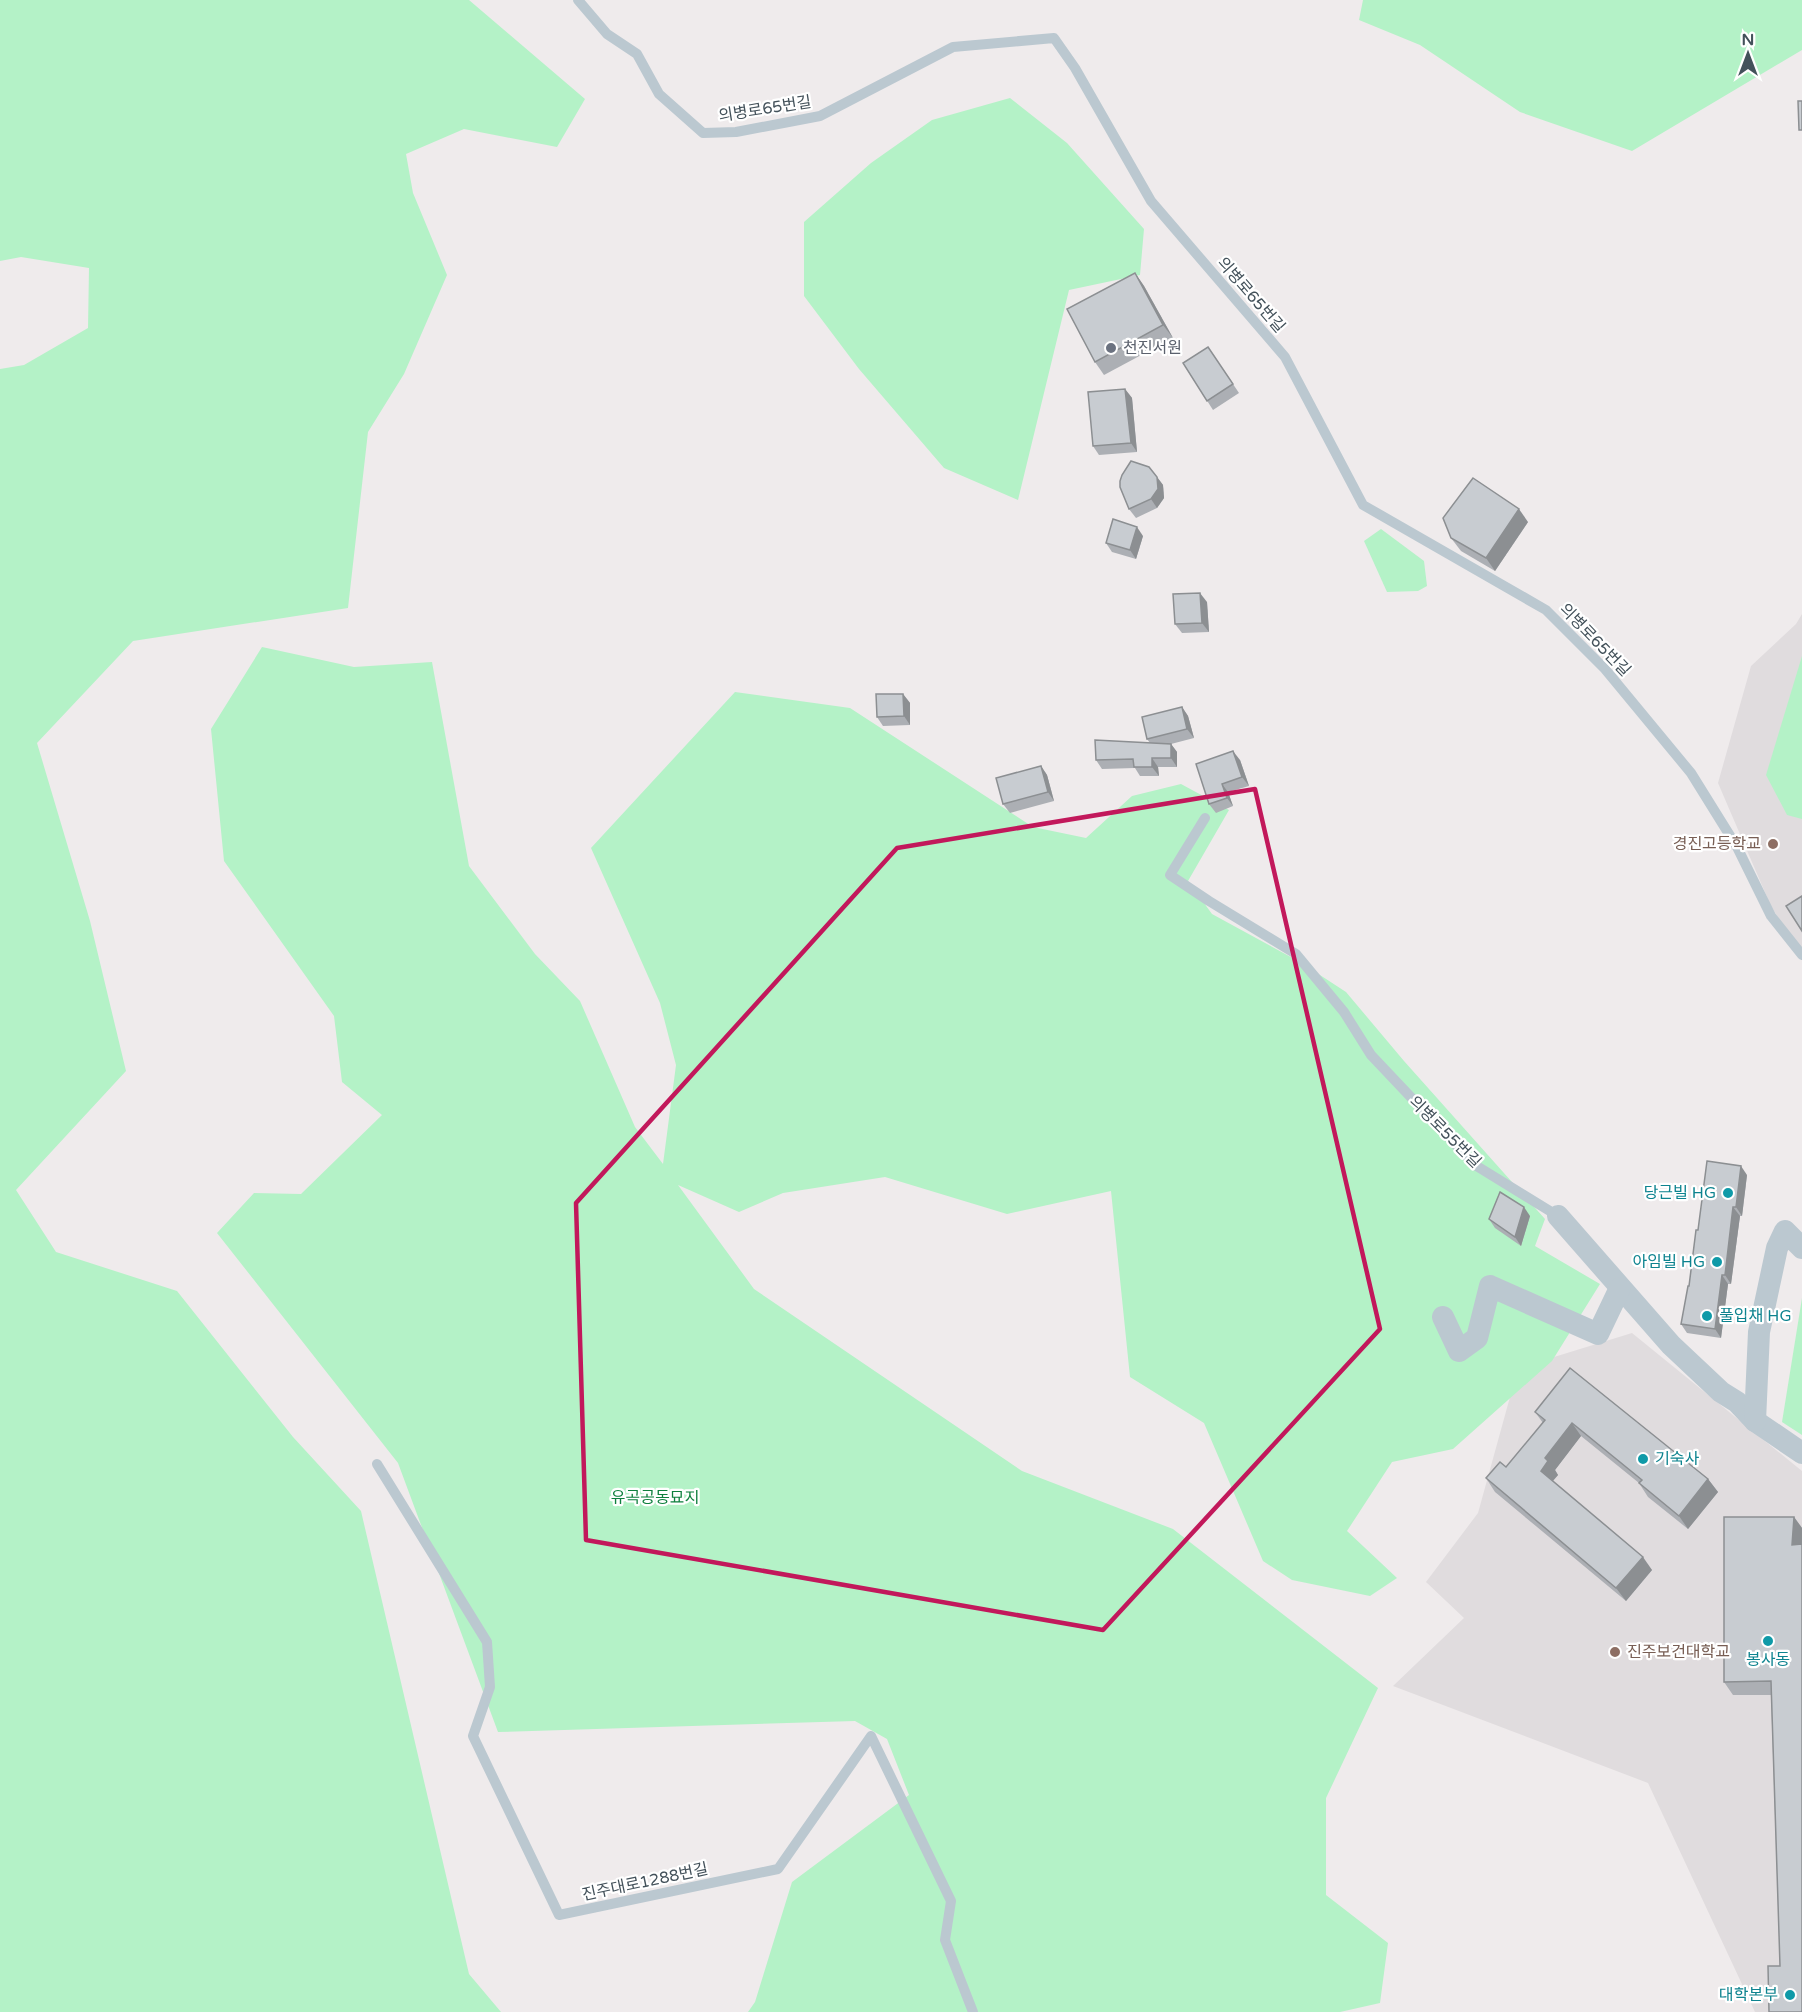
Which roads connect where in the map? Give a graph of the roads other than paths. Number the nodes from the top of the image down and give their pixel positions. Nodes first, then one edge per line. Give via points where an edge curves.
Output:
1 (578, 0) edge
2 (1205, 818) dead end
3 (1802, 955) edge
4 (1558, 1216) joint
5 (1802, 1248) edge
6 (1620, 1288) junction
7 (1443, 1317) dead end
8 (1755, 1421) junction
9 (1802, 1453) edge
10 (377, 1464) dead end
11 (973, 2012) edge

1 - 3 lane, 의병로65번길 via 607,34 637,54 659,94 703,133 736,132 820,116 953,47 1054,38 1151,201 1285,357 1363,505 1546,610 1605,669 1691,773 1737,847 1771,916
2 - 4 lane, 의병로55번길 via 1170,875 1296,954 1344,1012 1371,1055 1475,1165
4 - 6 street, 의병로55번길
5 - 8 street via 1785,1231 1777,1248 1759,1332
6 - 7 street via 1598,1334 1490,1286 1477,1338 1459,1351
6 - 8 street, 의병로55번길 via 1671,1345
8 - 9 street, 의병로55번길
10 - 11 lane, 진주대로1288번길 via 486,1642 490,1687 473,1736 559,1915 778,1869 871,1736 951,1901 945,1940

